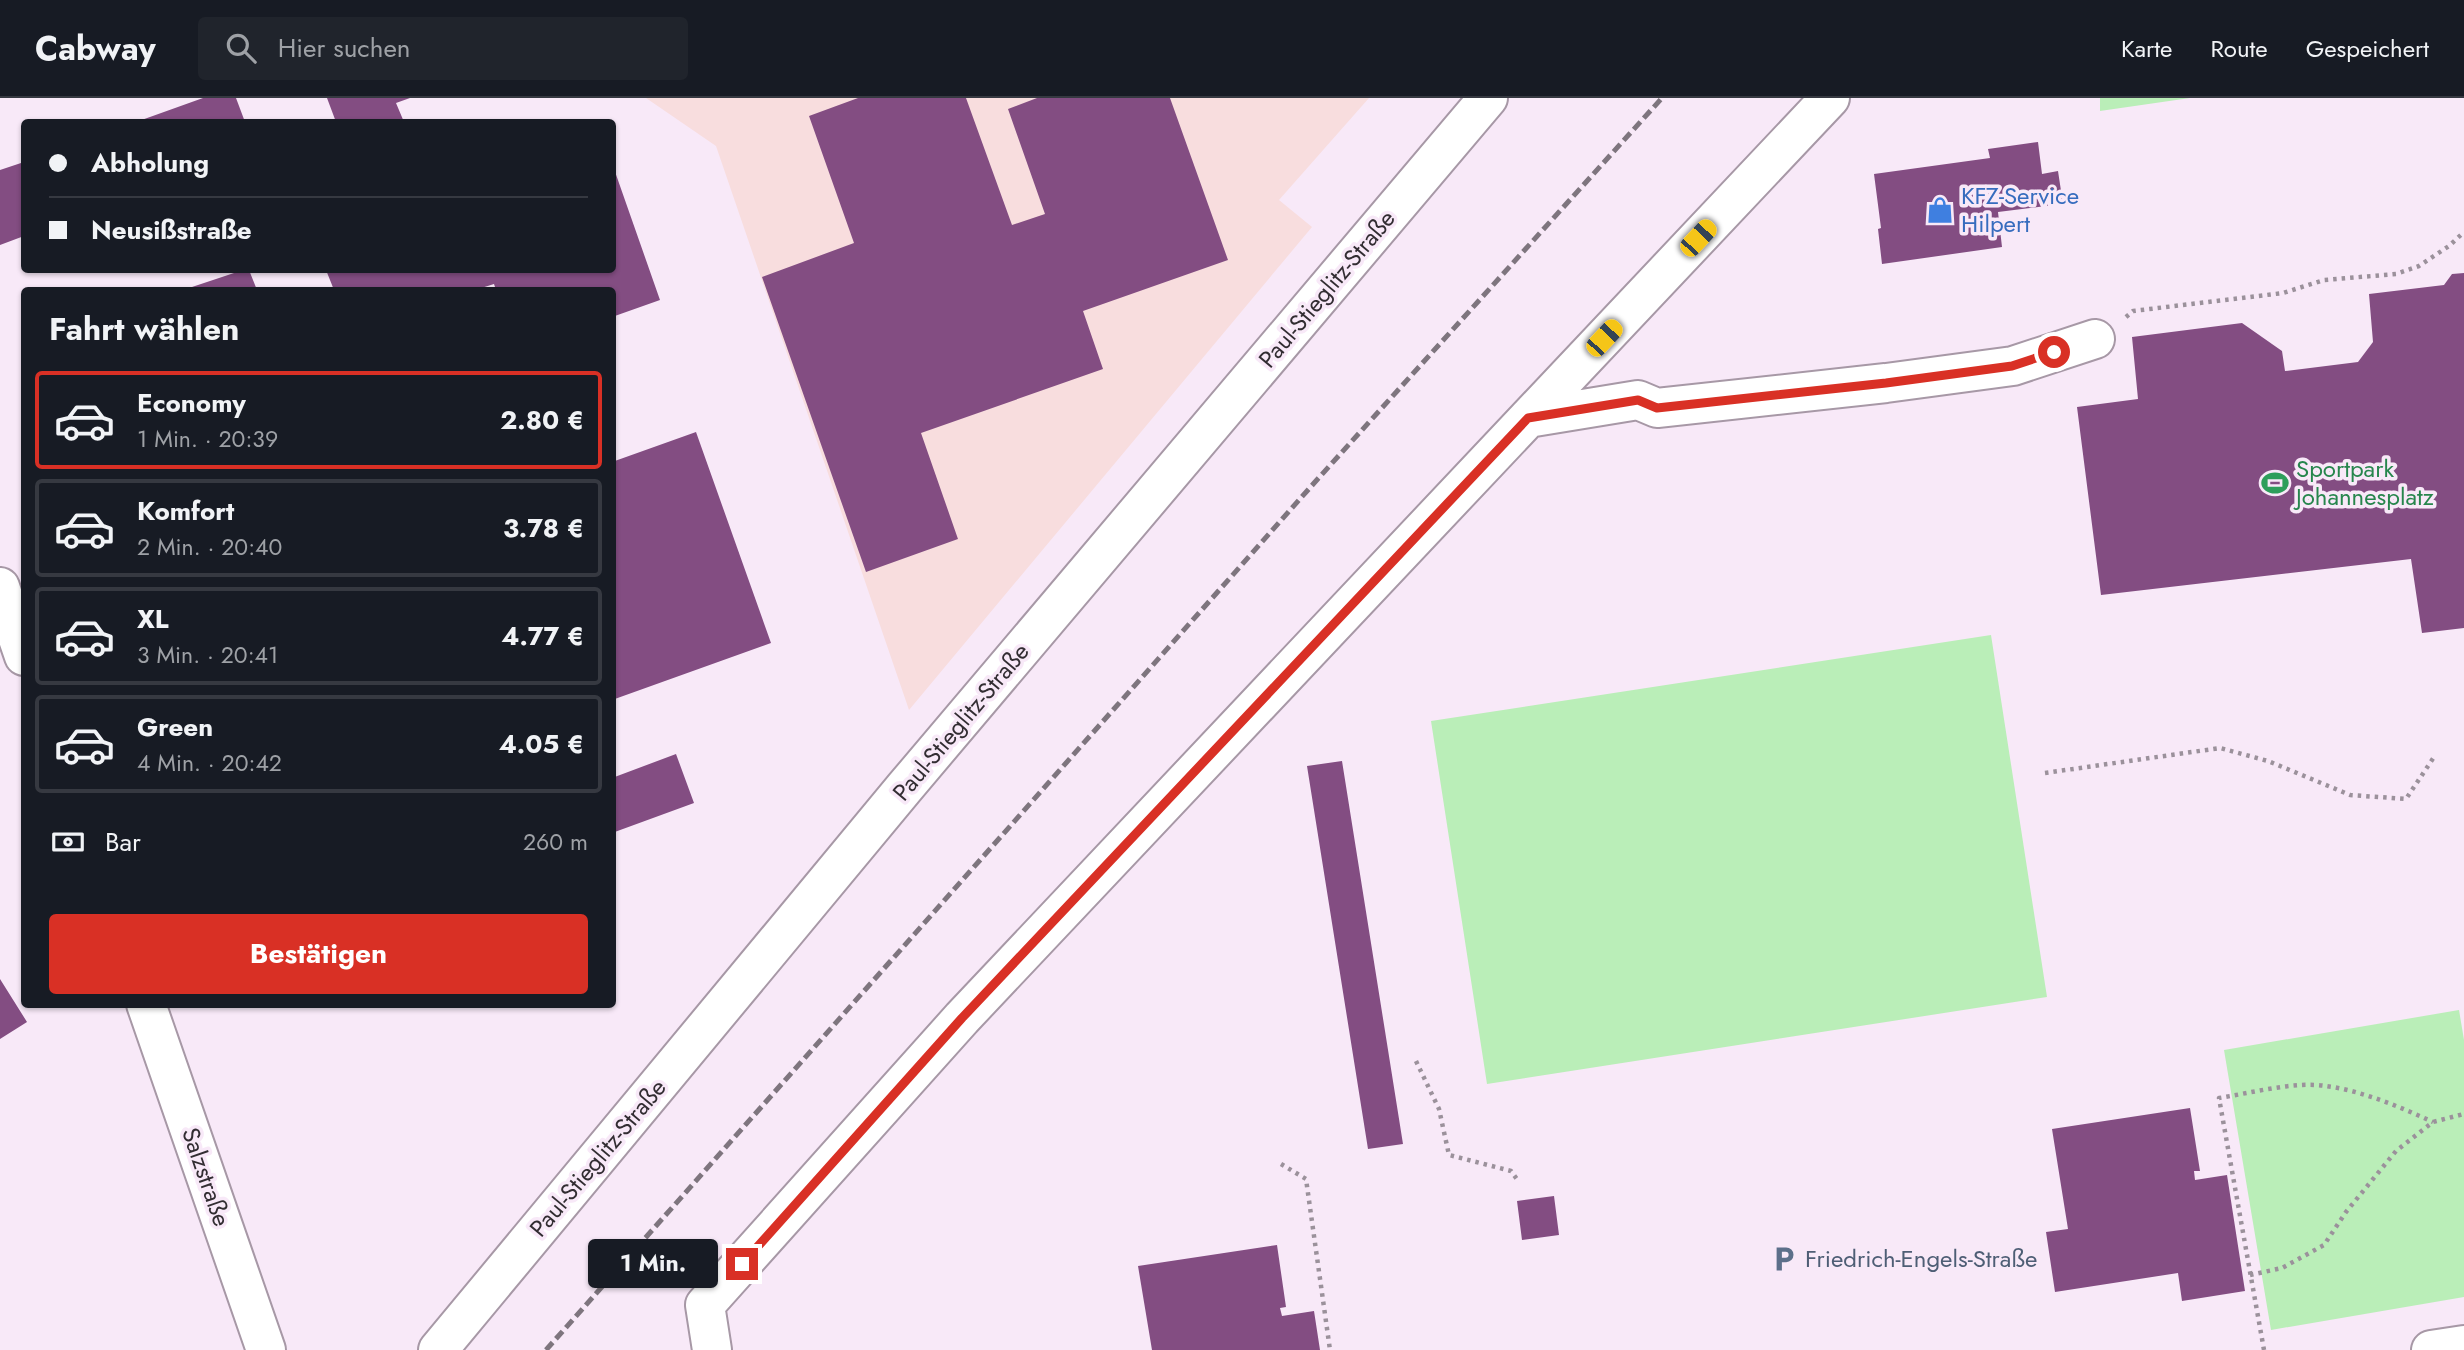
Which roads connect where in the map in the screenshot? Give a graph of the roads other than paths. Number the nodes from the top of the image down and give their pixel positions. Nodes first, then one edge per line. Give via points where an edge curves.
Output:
1 (1488, 98) edge
2 (1830, 98) edge
3 (2095, 339) road end
4 (1528, 418) junction
5 (9, 587) edge
6 (21, 642) edge
7 (147, 1008) edge
8 (2464, 1345) edge
9 (266, 1350) edge
10 (438, 1350) edge
11 (712, 1350) edge
12 (2431, 1350) edge

1 - 10 street, Paul-Stieglitz-Straße via 905,787
2 - 4 street
3 - 4 street via 2012,366 1657,408 1638,400
4 - 11 street via 962,1018 705,1305
5 - 6 street
7 - 9 street, Salzstraße
8 - 12 street

